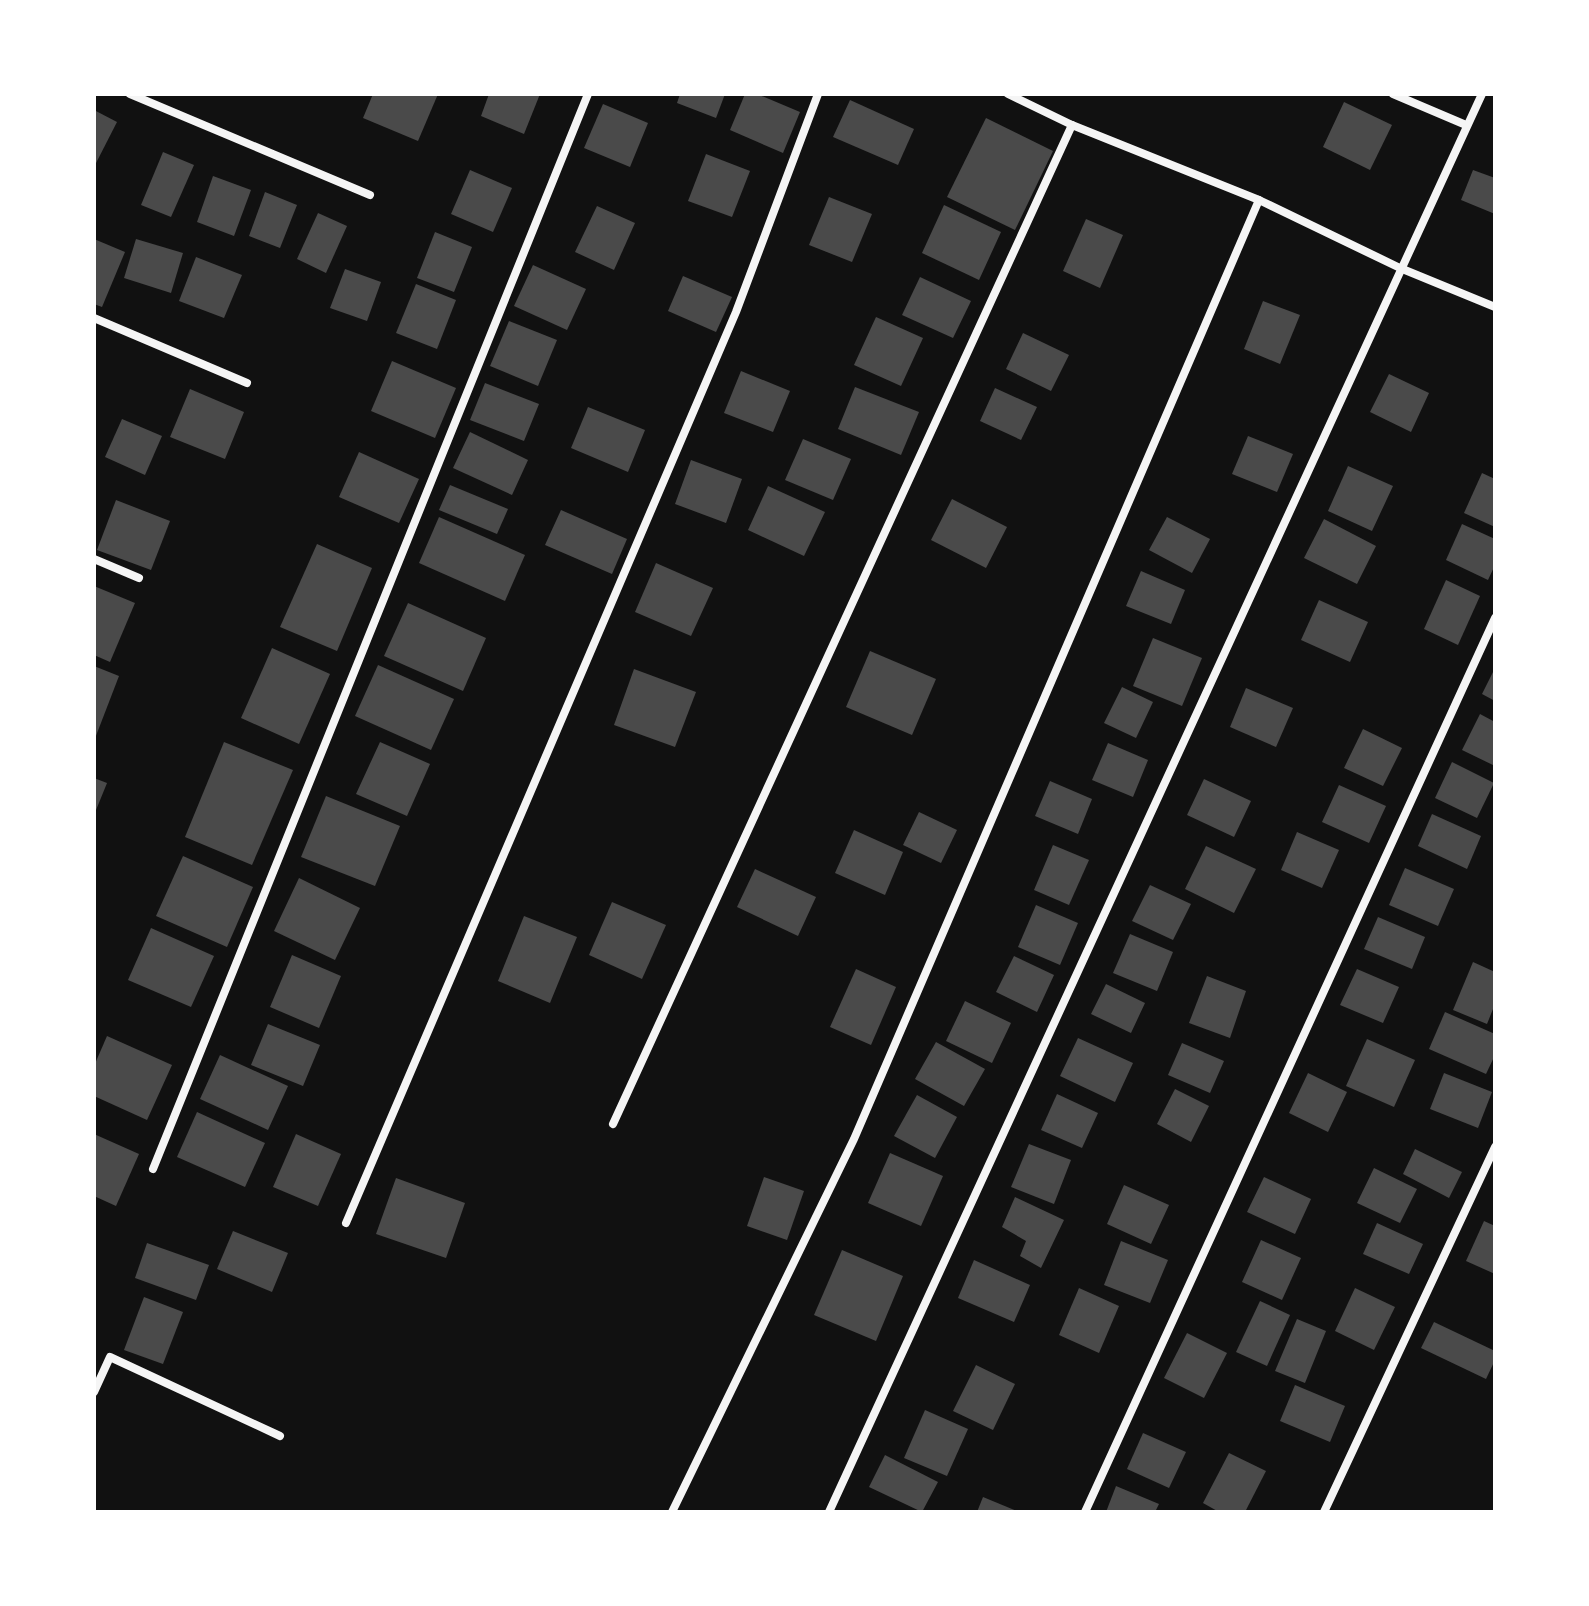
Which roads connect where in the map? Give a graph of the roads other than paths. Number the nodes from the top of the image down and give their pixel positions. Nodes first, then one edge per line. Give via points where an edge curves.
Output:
1 (130, 94) edge
2 (588, 94) edge
3 (818, 94) edge
4 (1008, 94) edge
5 (1393, 94) edge
6 (1482, 94) edge
7 (1072, 125) junction
8 (1466, 125) junction
9 (370, 195) dead end
10 (1259, 200) junction
11 (1400, 268) junction
12 (1495, 307) edge
13 (94, 318) edge
14 (247, 383) dead end
15 (94, 559) edge
16 (139, 578) dead end
17 (1495, 618) edge
18 (613, 1124) dead end
19 (1495, 1147) edge
20 (153, 1169) dead end
21 (346, 1223) dead end
22 (94, 1392) edge
23 (280, 1436) dead end
24 (672, 1512) edge
25 (829, 1512) edge
26 (1085, 1512) edge
27 (1324, 1512) edge

1 - 9 street
2 - 20 street
3 - 21 street via 736,312
4 - 7 street
5 - 8 street
6 - 8 street
7 - 10 street
7 - 18 street
8 - 11 street
10 - 11 street
10 - 24 street via 854,1139
11 - 12 street
11 - 25 street
13 - 14 street
15 - 16 street
17 - 26 street
19 - 27 street
22 - 23 street via 110,1357

